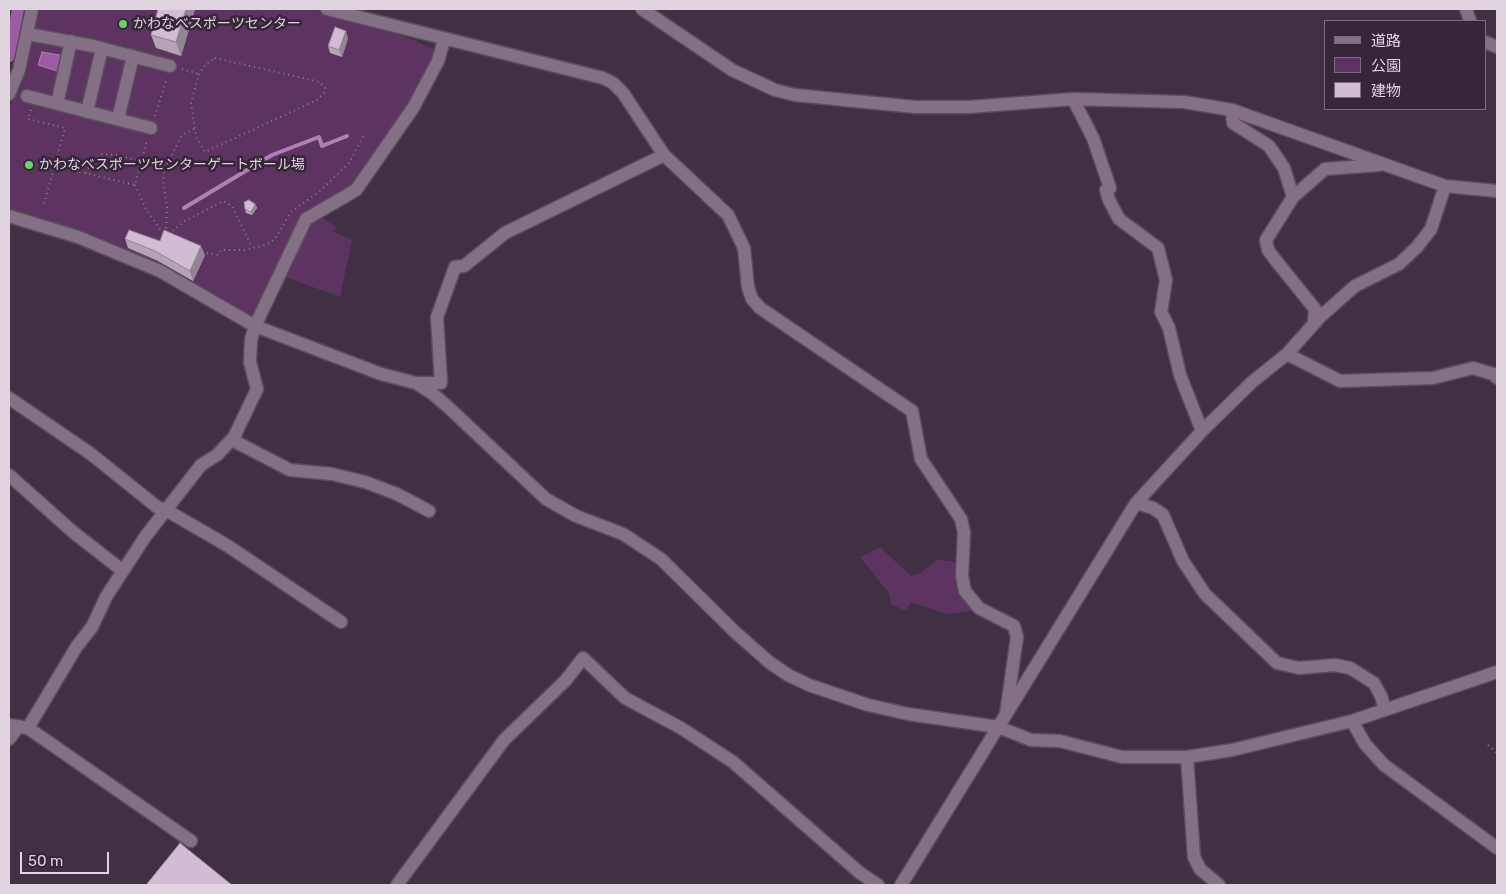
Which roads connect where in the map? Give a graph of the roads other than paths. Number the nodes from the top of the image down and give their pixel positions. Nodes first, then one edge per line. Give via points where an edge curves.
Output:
1 (32, 9) edge
2 (327, 9) edge
3 (642, 9) edge
4 (28, 34) junction
5 (444, 40) junction
6 (71, 41) junction
7 (102, 48) junction
8 (133, 56) junction
9 (170, 66) dead end
10 (9, 94) edge
11 (31, 97) road end
12 (1073, 99) junction
13 (57, 104) junction
14 (1232, 110) junction
15 (87, 112) junction
16 (118, 119) junction
17 (151, 128) dead end
18 (664, 155) junction
19 (1385, 165) junction
20 (1445, 186) junction
21 (1497, 191) edge
22 (1293, 197) junction
23 (9, 216) edge
24 (1314, 323) junction
25 (255, 326) junction
26 (1286, 354) junction
27 (1497, 378) edge
28 (416, 383) junction
29 (9, 398) edge
30 (1202, 431) junction
31 (232, 440) junction
32 (9, 475) edge
33 (1136, 503) junction
34 (166, 510) junction
35 (429, 511) dead end
36 (123, 571) junction
37 (341, 622) dead end
38 (1497, 672) edge
39 (1385, 710) junction
40 (1006, 714) junction
41 (1352, 721) junction
42 (19, 726) edge
43 (998, 728) junction
44 (9, 739) edge
45 (1187, 758) junction
46 (191, 841) dead end
47 (1497, 848) edge
48 (397, 885) edge
49 (878, 885) edge
50 (901, 885) edge
51 (1219, 885) edge

1 - 4 street
2 - 5 street
3 - 12 street via 732,70 775,90 795,95 915,107 969,107
4 - 6 street
4 - 10 street
5 - 18 street via 613,83
5 - 25 street via 438,61 412,108 356,190 306,218
6 - 7 street
6 - 13 street
7 - 8 street
7 - 15 street
8 - 9 street
8 - 16 street
11 - 13 street
12 - 14 street via 1184,102
12 - 30 street via 1093,138 1110,188 1106,190 1109,200 1119,219 1158,248 1166,280 1161,312 1169,328 1180,375
13 - 15 street
14 - 19 street
14 - 22 street via 1233,123 1269,146 1277,155
15 - 16 street
16 - 17 street
18 - 28 street via 505,233 464,266 455,266 437,317 441,383
18 - 40 street via 728,215 744,248 752,299 760,308 912,411 921,459 961,519 965,591 979,608 1014,626 1017,637
19 - 20 street
19 - 22 street via 1325,169
20 - 21 street
20 - 24 street via 1431,229 1417,247 1399,264 1355,286
22 - 24 street via 1266,240 1276,262 1315,309
23 - 25 street via 78,237 160,271
24 - 26 street
25 - 28 street via 381,374
25 - 31 street via 250,362 257,389
26 - 27 street via 1340,382 1433,378 1473,368
26 - 30 street
28 - 43 street via 448,407 546,499 576,516 623,534 661,559 735,632 788,675 868,705
29 - 34 street via 91,454 157,507
30 - 33 street
31 - 34 street via 200,465
31 - 35 street via 290,470 332,474 365,482 398,494
32 - 36 street
33 - 39 street via 1163,515 1183,561 1205,594 1277,663 1299,668 1335,665 1350,668 1374,683
33 - 40 street
34 - 36 street
34 - 37 street via 228,546
36 - 42 street via 92,627
38 - 39 street
39 - 41 street
40 - 43 street
41 - 45 street
41 - 47 street via 1365,744 1384,765
42 - 44 street
42 - 46 street
43 - 45 street via 1031,740 1060,741 1122,758
43 - 50 street
45 - 51 street via 1194,857 1200,869
48 - 49 street via 504,740 566,680 583,658 625,698 681,728 733,762

